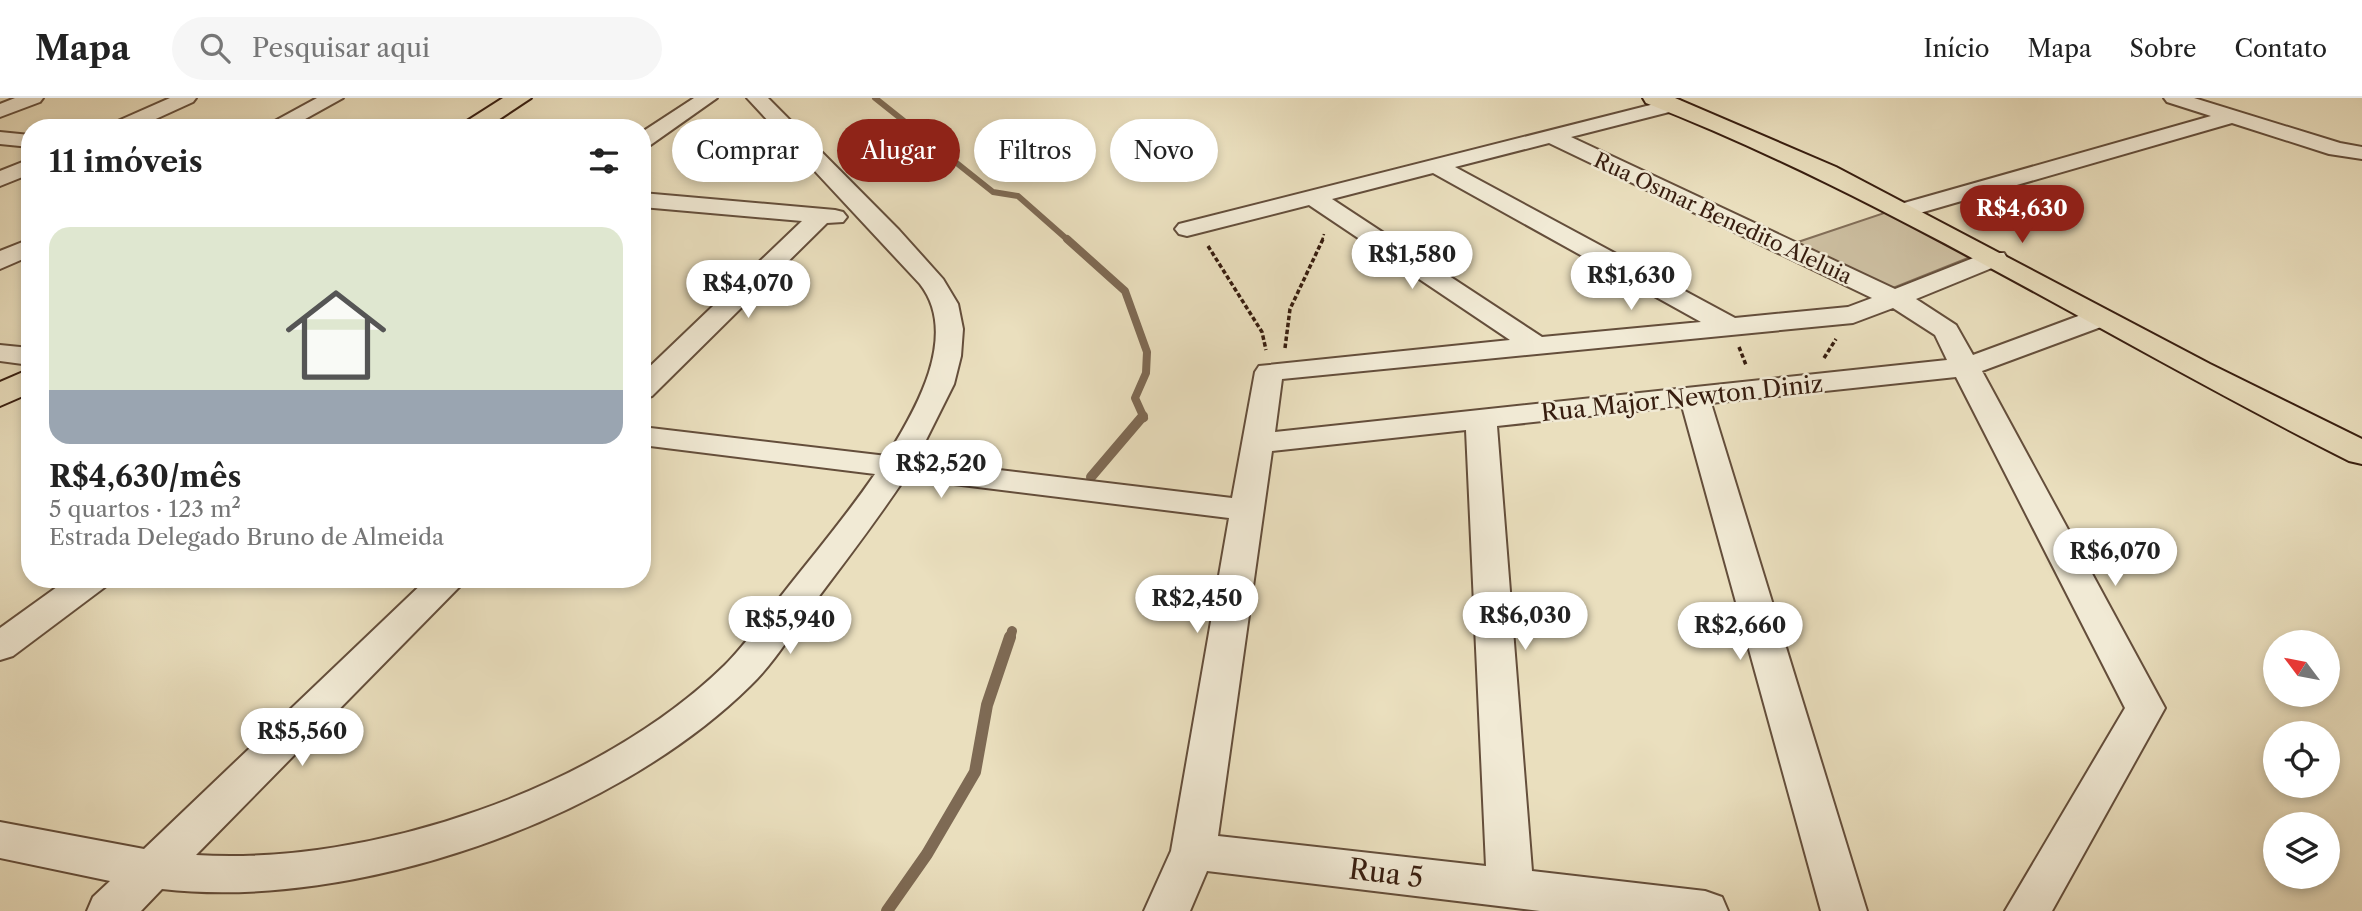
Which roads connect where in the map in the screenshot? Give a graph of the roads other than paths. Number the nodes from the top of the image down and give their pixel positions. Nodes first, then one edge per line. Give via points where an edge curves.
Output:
1 (33, 98) edge
2 (186, 98) edge
3 (333, 98) edge
4 (520, 98) edge
5 (707, 98) edge
6 (757, 98) edge
7 (2174, 98) edge
8 (1664, 102) edge
9 (0, 111) edge
10 (2233, 117) junction
11 (138, 119) edge
12 (290, 119) edge
13 (484, 119) edge
14 (651, 136) edge
15 (1551, 136) junction
16 (0, 138) edge
17 (21, 140) edge
18 (2362, 153) edge
19 (1436, 166) junction
20 (21, 170) edge
21 (0, 179) edge
22 (651, 201) edge
23 (1320, 202) junction
24 (1905, 209) junction
25 (821, 216) junction
26 (876, 219) junction
27 (1187, 229) road end
28 (21, 250) edge
29 (1995, 258) junction
30 (0, 261) edge
31 (1895, 299) junction
32 (2099, 318) junction
33 (1731, 327) junction
34 (1537, 346) junction
35 (0, 353) edge
36 (21, 355) edge
37 (1967, 367) junction
38 (651, 381) edge
39 (21, 384) edge
40 (0, 396) edge
41 (1694, 396) junction
42 (1481, 419) junction
43 (651, 437) edge
44 (1257, 443) junction
45 (2362, 453) edge
46 (897, 468) junction
47 (1247, 510) junction
48 (80, 588) edge
49 (440, 588) edge
50 (0, 647) edge
51 (0, 840) edge
52 (1193, 851) junction
53 (153, 870) junction
54 (1510, 888) junction
55 (110, 911) edge
56 (1167, 911) edge
57 (1706, 911) edge
58 (1844, 911) edge
59 (2028, 911) edge

1 - 9 street
2 - 11 street
3 - 12 street
4 - 13 main road
5 - 14 street
6 - 26 street
7 - 10 street
8 - 15 street
8 - 24 main road via 1803,158
10 - 18 street
10 - 24 street
15 - 19 street
15 - 31 street, Rua Osmar Benedito Aleluia
16 - 17 street
19 - 23 street
19 - 33 street
20 - 21 street
22 - 25 street
23 - 27 street
23 - 34 street
24 - 29 main road
25 - 26 street
25 - 38 street
26 - 46 street via 933,285 944,301 949,321 945,366
28 - 30 street
29 - 31 street
29 - 32 main road
31 - 33 street via 1853,315
31 - 37 street, Rua Osmar Benedito Aleluia via 1937,322
32 - 37 street, Rua Major Newton Diniz
32 - 45 main road
33 - 34 street
34 - 44 street via 1269,372
35 - 36 street
37 - 41 street, Rua Major Newton Diniz
37 - 59 street, Rua Osmar Benedito Aleluia via 2145,708
39 - 40 main road
41 - 42 street, Rua Major Newton Diniz
41 - 58 street
42 - 44 street, Rua Major Newton Diniz
42 - 54 street
43 - 46 street
44 - 47 street
46 - 47 street
46 - 53 street via 736,677 636,754 577,786 396,856 334,869 227,877
47 - 52 street
48 - 50 street
49 - 53 street
51 - 53 street
52 - 54 street, Rua 5
52 - 56 street
53 - 55 street
54 - 57 street, Rua 5

